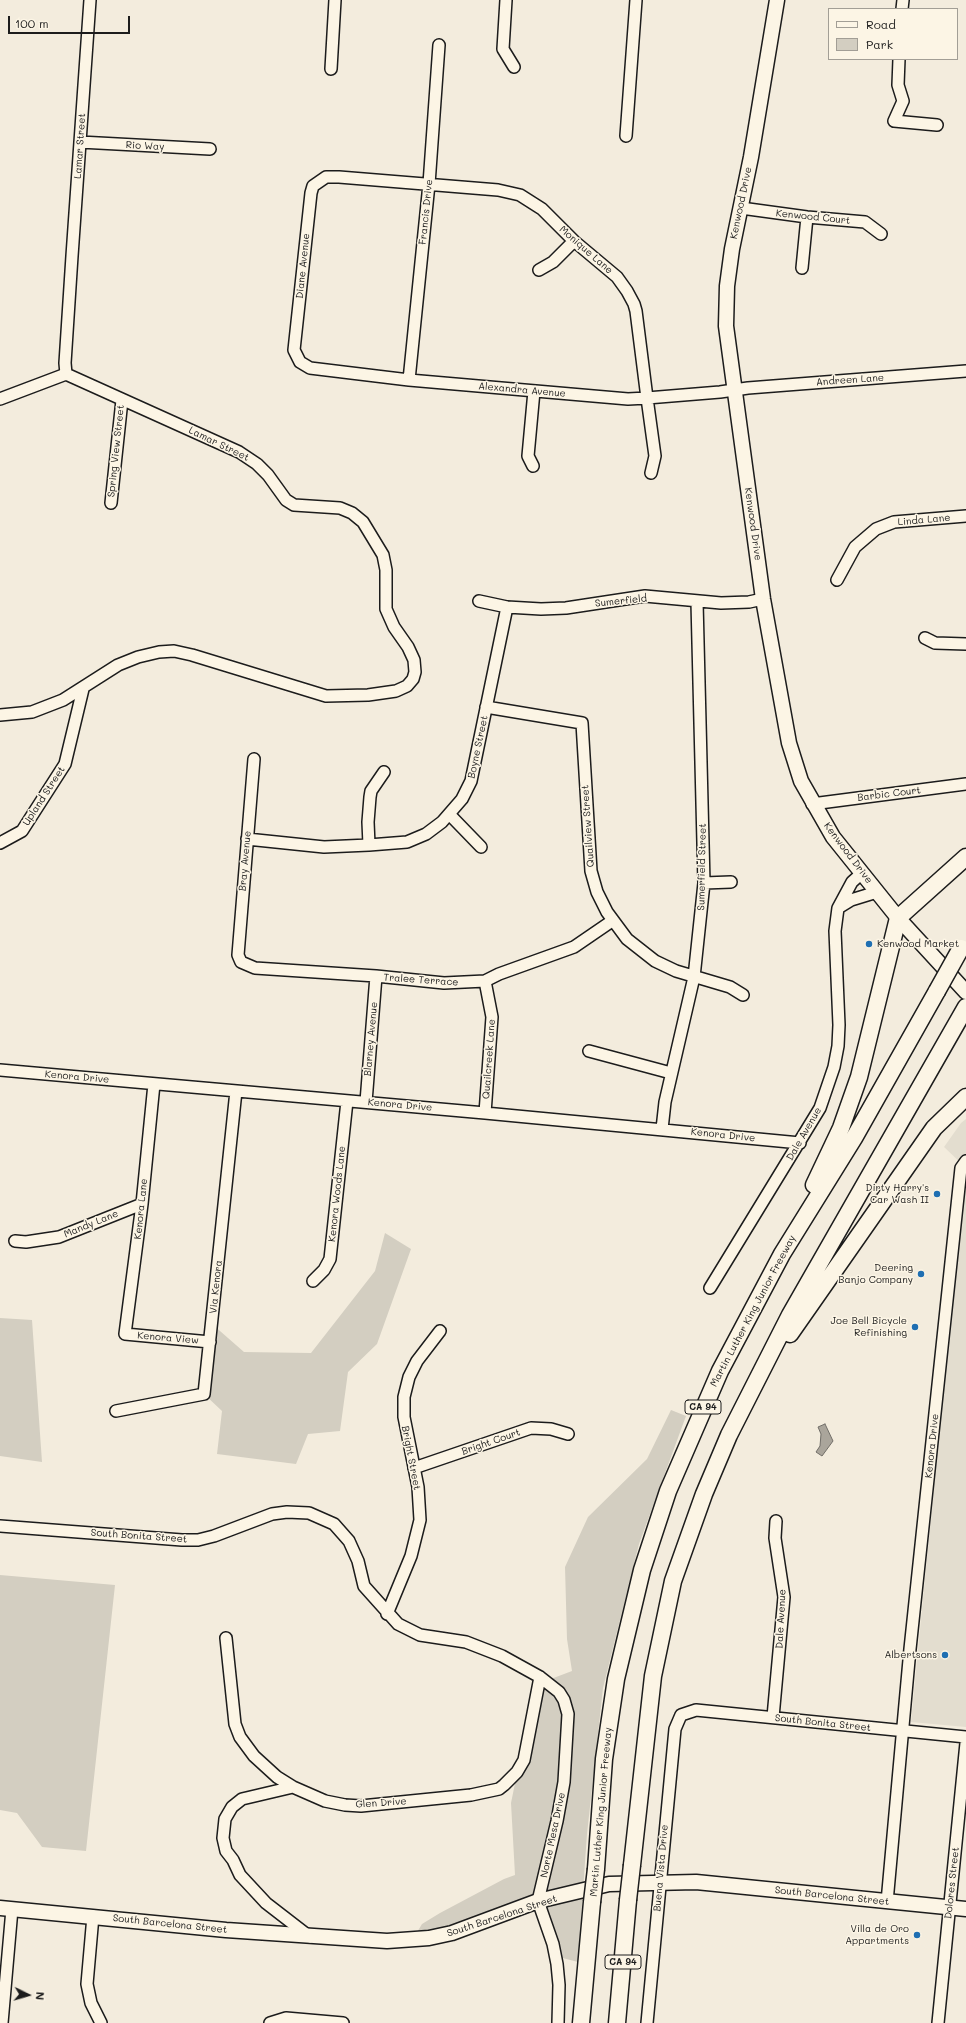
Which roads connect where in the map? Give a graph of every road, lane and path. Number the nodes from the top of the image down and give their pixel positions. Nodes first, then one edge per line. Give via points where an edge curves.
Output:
1 (90, 0) edge
2 (335, 0) edge
3 (506, 0) edge
4 (636, 0) edge
5 (777, 0) edge
6 (439, 45) dead end
7 (899, 60) edge
8 (514, 67) dead end
9 (331, 69) dead end
10 (937, 125) dead end
11 (626, 136) dead end
12 (80, 142) junction
13 (210, 149) dead end
14 (339, 177) joint
15 (429, 184) junction
16 (741, 208) junction
17 (807, 217) junction
18 (881, 234) dead end
19 (574, 242) junction
20 (802, 268) dead end
21 (539, 270) dead end
22 (310, 368) joint
23 (966, 372) edge
24 (66, 374) junction
25 (409, 380) junction
26 (735, 390) junction
27 (534, 391) junction
28 (647, 398) junction
29 (0, 399) edge
30 (122, 400) junction
31 (533, 466) dead end
32 (652, 473) dead end
33 (110, 503) dead end
34 (966, 516) edge
35 (838, 580) dead end
36 (763, 599) junction
37 (479, 601) dead end
38 (697, 602) junction
39 (507, 607) junction
40 (925, 638) dead end
41 (966, 644) edge
42 (83, 689) junction
43 (486, 707) junction
44 (0, 715) edge
45 (254, 760) dead end
46 (384, 772) dead end
47 (966, 784) edge
48 (812, 804) junction
49 (450, 815) junction
50 (247, 839) junction
51 (0, 843) edge
52 (369, 845) junction
53 (482, 848) dead end
54 (966, 857) edge
55 (862, 873) junction
56 (731, 882) dead end
57 (704, 883) junction
58 (877, 892) junction
59 (838, 908) junction
60 (898, 918) junction
61 (612, 921) junction
62 (964, 944) edge
63 (241, 962) joint
64 (376, 976) junction
65 (694, 977) junction
66 (485, 981) junction
67 (966, 992) edge
68 (743, 995) dead end
69 (963, 1012) edge
70 (589, 1051) dead end
71 (0, 1070) edge
72 (671, 1073) junction
73 (154, 1084) junction
74 (236, 1091) junction
75 (966, 1097) edge
76 (347, 1101) junction
77 (366, 1102) junction
78 (485, 1113) junction
79 (662, 1129) junction
80 (800, 1143) junction
81 (966, 1161) edge
82 (142, 1204) junction
83 (15, 1241) dead end
84 (782, 1254) junction
85 (313, 1281) dead end
86 (710, 1288) dead end
87 (440, 1331) dead end
88 (125, 1334) joint
89 (210, 1342) junction
90 (753, 1386) junction
91 (116, 1411) dead end
92 (568, 1434) dead end
93 (414, 1468) junction
94 (776, 1521) dead end
95 (0, 1526) edge
96 (387, 1614) junction
97 (226, 1638) dead end
98 (540, 1677) junction
99 (681, 1715) joint
100 (773, 1717) junction
101 (903, 1732) junction
102 (966, 1738) edge
103 (966, 1743) edge
104 (293, 1787) junction
105 (660, 1882) junction
106 (538, 1901) junction
107 (886, 1902) junction
108 (949, 1908) junction
109 (6, 1909) edge
110 (966, 1909) edge
111 (93, 1916) junction
112 (310, 1936) junction
113 (2, 2023) edge
114 (101, 2023) edge
115 (270, 2023) edge
116 (344, 2023) edge
117 (558, 2023) edge
118 (581, 2023) edge
119 (617, 2023) edge
120 (647, 2023) edge
121 (938, 2023) edge

1 - 12 street, Lamar Street
2 - 9 street
3 - 8 street via 503,49
4 - 11 street
5 - 16 main road, Kenwood Drive
6 - 15 street, Francis Drive
7 - 10 street via 898,85 903,101 894,121
12 - 13 street, Rio Way
12 - 24 street, Lamar Street
14 - 15 street, Monique Lane
14 - 22 street, Diane Avenue via 326,177 320,180 310,193 294,350 300,362
15 - 19 street, Monique Lane via 505,191 520,195 542,209
15 - 25 street, Francis Drive
16 - 17 street, Kenwood Court
16 - 26 main road, Kenwood Drive via 732,249 726,304 728,347
17 - 18 street, Kenwood Court via 865,222
17 - 20 street
19 - 21 street via 553,262
19 - 28 street, Monique Lane via 611,271 631,297 636,312
22 - 25 street, Alexandra Avenue
23 - 26 street, Andreen Lane
24 - 29 street
24 - 30 street, Lamar Street
25 - 27 street, Alexandra Avenue
26 - 28 street, Alexandra Avenue
26 - 36 main road, Kenwood Drive
27 - 28 street, Alexandra Avenue via 628,399
27 - 31 street via 528,456
28 - 32 street, Monique Lane via 655,456
30 - 33 street, Spring View Street
30 - 42 street, Lamar Street via 239,452 268,475 286,500 294,505 340,508 363,522 383,555 386,570 386,609 414,660 415,672 407,686 396,691 326,696 174,651 138,657 118,665
34 - 35 street, Linda Lane via 894,522 876,529 855,547
36 - 38 street, Sumerfield via 749,602
36 - 48 main road, Kenwood Drive via 789,743 801,781
37 - 39 street, Sumerfield
38 - 39 street, Sumerfield via 645,596 566,608
38 - 57 street, Sumerfield Street
39 - 43 street, Boyne Street
40 - 41 street via 935,643
42 - 44 street, Lamar Street via 32,712
42 - 51 street, Upland Street via 65,764 22,831
43 - 49 street, Boyne Street via 471,781
43 - 61 street, Quailview Street via 582,723 591,871 601,902
45 - 50 street, Bray Avenue
46 - 52 street via 371,791
47 - 48 street, Barbic Court
48 - 55 main road, Kenwood Drive via 833,837
49 - 52 street, Boyne Street via 434,828 407,842
49 - 53 street
50 - 52 street, Boyne Street via 324,847
50 - 63 street, Bray Avenue via 238,955
54 - 60 highway
55 - 58 main road, Kenwood Drive
55 - 59 street, Dale Avenue via 852,882
56 - 57 street
57 - 65 street, Sumerfield Street
58 - 59 street via 851,900
58 - 60 main road, Kenwood Drive
59 - 80 street, Dale Avenue via 835,932 838,1046 834,1068 820,1108
60 - 67 main road, Kenwood Drive
60 - 84 highway via 859,1077 841,1128
61 - 65 street, Quailview Street via 627,939 645,954 665,966
61 - 66 street, Tralee Terrace via 574,947
62 - 84 highway, Martin Luther King Junior Freeway / CA 94, bridge via 854,1138
63 - 64 street, Tralee Terrace via 255,968
64 - 66 street, Tralee Terrace via 444,983
64 - 77 street, Blarney Avenue
65 - 68 street, Quailview Street via 730,987
65 - 72 street, Sumerfield Street
66 - 78 street, Quailcreek Lane via 492,1017
69 - 90 highway, CA 94 via 790,1315
70 - 72 street
71 - 73 street, Kenora Drive
72 - 79 street, Sumerfield Street
73 - 74 street, Kenora Drive
73 - 82 street, Kenora Lane
74 - 76 street, Kenora Drive
74 - 89 street, Via Kenora
75 - 90 highway via 934,1128
76 - 77 street, Kenora Drive
76 - 85 street, Kenora Woods Lane via 330,1259
77 - 78 street, Kenora Drive
78 - 79 street, Kenora Drive
79 - 80 street, Kenora Drive
80 - 86 street, Dale Avenue
81 - 101 street, Kenora Drive via 961,1168
82 - 83 street, Mandy Lane via 59,1237
82 - 88 street, Kenora Lane
84 - 118 highway, Martin Luther King Junior Freeway / CA 94, bridge via 702,1409 668,1491 642,1570 627,1628 604,1759
87 - 93 street, Bright Street via 416,1361 405,1392 404,1417
88 - 89 street, Kenora View
89 - 91 street, Via Kenora via 204,1394
90 - 119 highway, CA 94, bridge via 704,1494 673,1581 653,1676
92 - 93 street, Bright Court via 551,1429 531,1428
93 - 96 street, Bright Street via 420,1520 411,1556
94 - 100 street, Dale Avenue via 775,1538 784,1597
95 - 96 street, South Bonita Street via 198,1540 272,1514 309,1513 334,1524 348,1541 358,1561 364,1586
96 - 98 street, South Bonita Street via 398,1624 420,1635 466,1642 502,1656
97 - 104 street, Glen Drive via 235,1724 240,1737 260,1762
98 - 104 street, Glen Drive via 524,1760 513,1778 499,1788 471,1795 362,1806 325,1801
98 - 106 street, Norte Mesa Drive via 562,1696 568,1719 564,1782
99 - 100 street, South Bonita Street via 696,1710
99 - 105 street, Buena Vista Drive via 675,1729
100 - 101 street, South Bonita Street
101 - 102 street, South Bonita Street
101 - 107 street, Kenora Drive
103 - 108 street, Dolores Street
104 - 112 street via 242,1799 225,1819 223,1838 226,1851 240,1875 266,1903
105 - 106 main road, South Barcelona Street via 608,1884
105 - 107 main road, South Barcelona Street via 696,1882
105 - 120 street, Buena Vista Drive
106 - 112 main road, South Barcelona Street via 452,1933 430,1938 387,1941
106 - 117 street via 557,1964
107 - 108 main road, South Barcelona Street
108 - 110 main road, South Barcelona Street
108 - 121 street, Dolores Street
109 - 111 main road, South Barcelona Street
109 - 113 street, South Barcelona Street
111 - 112 main road, South Barcelona Street
111 - 114 street via 87,1984 91,2003
115 - 116 street via 286,2018

